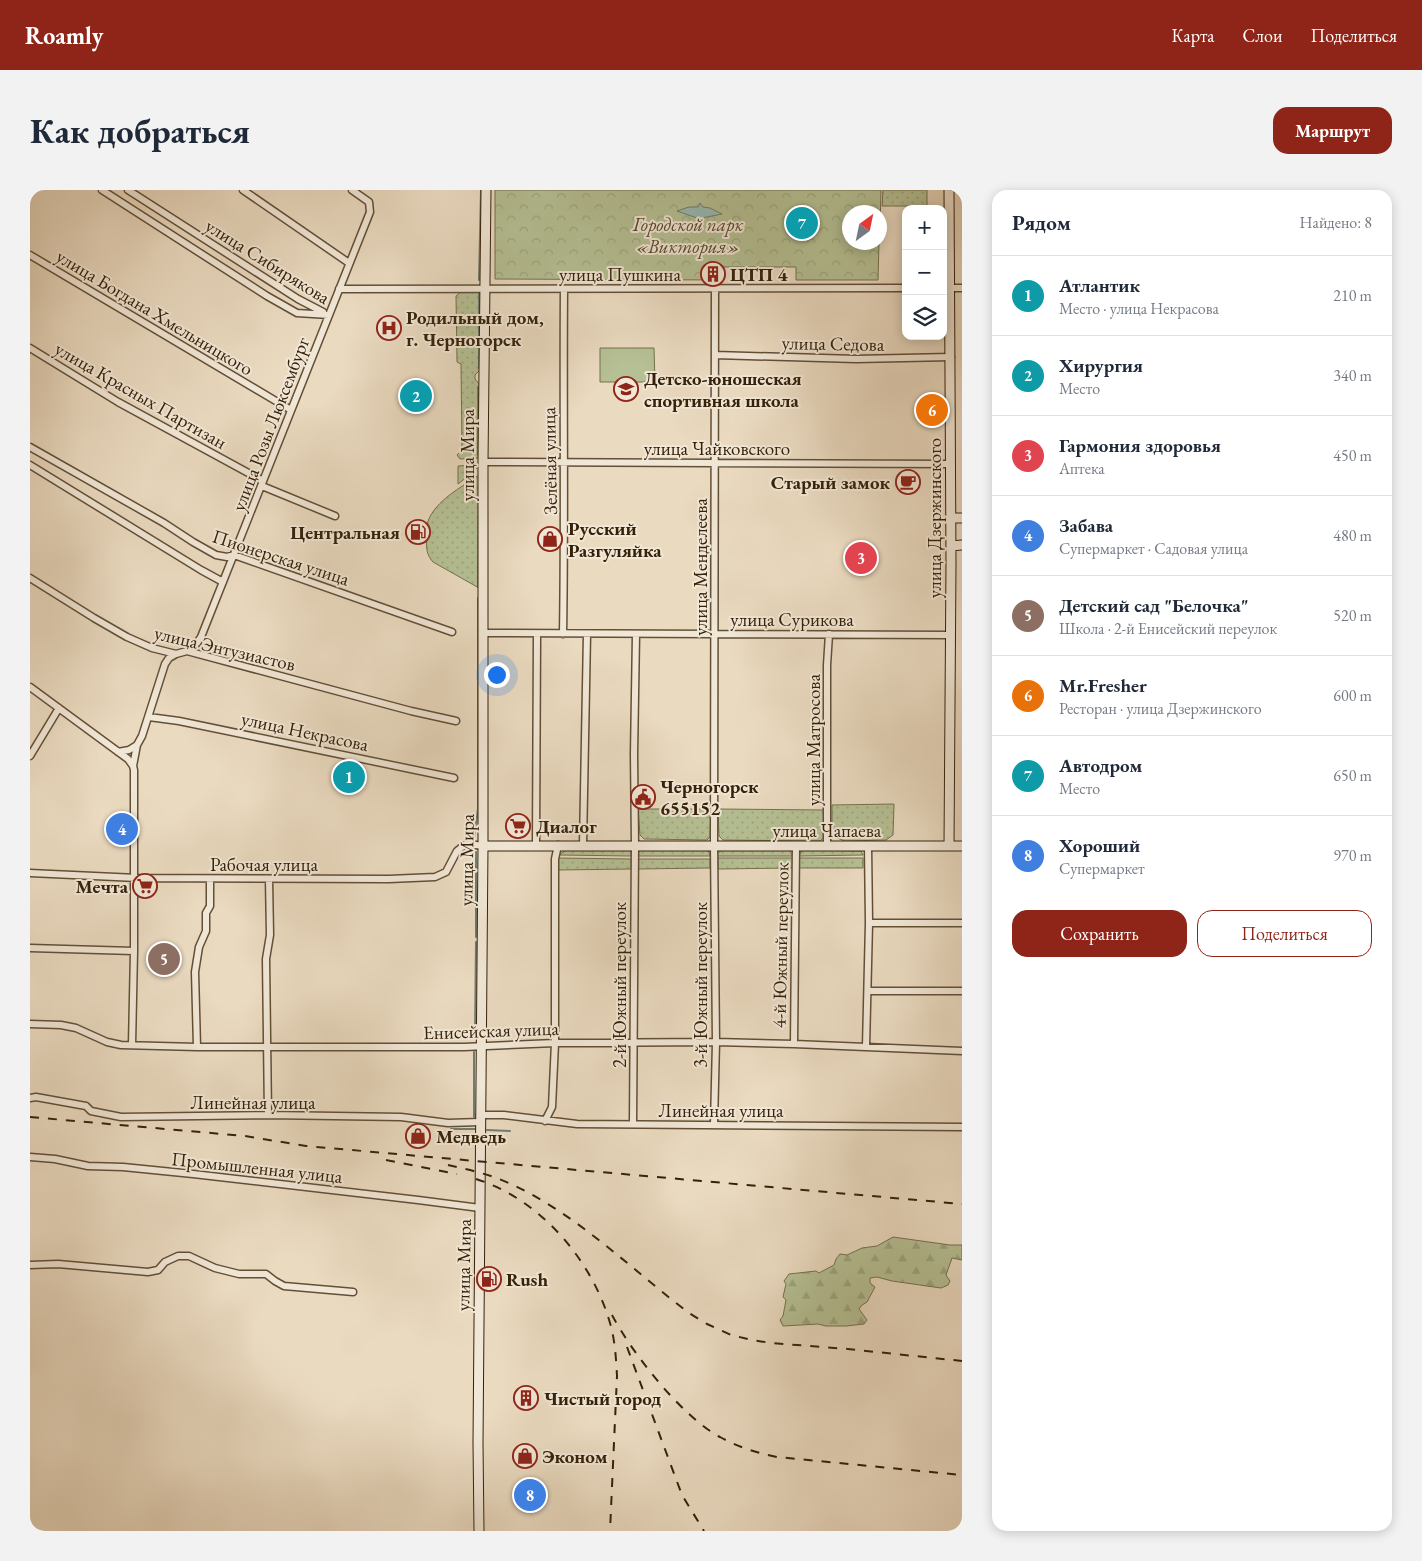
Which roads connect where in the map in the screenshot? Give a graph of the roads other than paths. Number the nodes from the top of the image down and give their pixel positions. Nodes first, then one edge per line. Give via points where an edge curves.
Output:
1 (102, 190) edge
2 (128, 190) edge
3 (242, 190) edge
4 (352, 190) edge
5 (486, 190) edge
6 (949, 190) edge
7 (30, 255) edge
8 (947, 255) edge
9 (349, 264) junction
10 (902, 288) edge
11 (947, 288) edge
12 (962, 288) edge
13 (339, 289) junction
14 (484, 289) junction
15 (564, 289) junction
16 (715, 289) junction
17 (947, 295) edge
18 (329, 315) junction
19 (30, 348) edge
20 (715, 355) junction
21 (951, 357) junction
22 (291, 410) junction
23 (30, 447) edge
24 (483, 462) junction
25 (564, 462) junction
26 (715, 462) junction
27 (951, 464) junction
28 (30, 465) edge
29 (263, 484) junction
30 (335, 516) dead end
31 (950, 518) junction
32 (962, 518) edge
33 (962, 545) edge
34 (951, 546) junction
35 (234, 555) junction
36 (30, 578) edge
37 (223, 582) junction
38 (452, 632) dead end
39 (483, 634) junction
40 (537, 634) junction
41 (563, 634) junction
42 (587, 634) junction
43 (829, 634) junction
44 (636, 635) junction
45 (714, 635) junction
46 (950, 635) junction
47 (187, 651) junction
48 (176, 654) junction
49 (30, 687) edge
50 (59, 708) junction
51 (149, 717) junction
52 (456, 721) dead end
53 (138, 745) junction
54 (118, 752) junction
55 (30, 756) edge
56 (133, 766) junction
57 (454, 778) dead end
58 (458, 839) dead end
59 (536, 845) junction
60 (558, 845) junction
61 (583, 845) junction
62 (635, 845) junction
63 (483, 846) junction
64 (714, 846) junction
65 (796, 846) junction
66 (827, 846) junction
67 (868, 846) junction
68 (949, 846) junction
69 (962, 846) edge
70 (462, 847) junction
71 (30, 873) edge
72 (134, 875) junction
73 (210, 879) junction
74 (269, 879) junction
75 (869, 923) junction
76 (962, 923) edge
77 (30, 948) edge
78 (134, 951) junction
79 (868, 990) junction
80 (962, 992) edge
81 (30, 1024) edge
82 (716, 1042) junction
83 (555, 1043) junction
84 (634, 1043) junction
85 (794, 1044) junction
86 (132, 1045) junction
87 (480, 1046) junction
88 (197, 1047) junction
89 (266, 1047) junction
90 (866, 1047) junction
91 (962, 1051) edge
92 (30, 1098) edge
93 (268, 1116) junction
94 (480, 1118) junction
95 (545, 1121) junction
96 (633, 1124) junction
97 (714, 1124) junction
98 (962, 1126) edge
99 (30, 1157) edge
100 (480, 1208) junction
101 (30, 1265) edge
102 (352, 1292) dead end
103 (479, 1531) edge

1 - 18 street, улица Сибирякова via 297,313
2 - 18 street, улица Сибирякова via 304,303
3 - 9 street
4 - 9 street, улица Розы Люксембург via 369,202 370,212
5 - 14 main road, улица Мира
6 - 8 main road, улица Дзержинского
7 - 22 street, улица Богдана Хмельницкого
9 - 13 street, улица Розы Люксембург
10 - 16 street, улица Пушкина
11 - 12 street
13 - 14 street, улица Пушкина
13 - 18 street, улица Розы Люксембург
14 - 15 street, улица Пушкина
14 - 24 main road, улица Мира
15 - 16 street, улица Пушкина
15 - 25 street, Зелёная улица
16 - 20 street, улица Менделеева
17 - 21 main road, улица Дзержинского
18 - 22 street, улица Розы Люксембург
19 - 29 street, улица Красных Партизан
20 - 21 street, улица Седова via 856,359
20 - 26 street, улица Менделеева
21 - 27 main road, улица Дзержинского
22 - 29 street, улица Розы Люксембург
23 - 35 street, Пионерская улица via 216,555
24 - 25 street, улица Чайковского
24 - 39 main road, улица Мира
25 - 26 street, улица Чайковского
25 - 41 street, Зелёная улица
26 - 27 street, улица Чайковского
26 - 45 street, улица Менделеева
27 - 31 main road, улица Дзержинского
28 - 37 street, Пионерская улица
29 - 30 street, улица Красных Партизан
29 - 35 street, улица Розы Люксембург
31 - 32 main road
31 - 34 main road, улица Дзержинского
33 - 34 main road
34 - 46 main road, улица Дзержинского
35 - 37 street, улица Розы Люксембург
35 - 38 street, Пионерская улица
36 - 48 street, улица Энтузиастов via 127,637
37 - 47 street, улица Розы Люксембург via 201,637
39 - 40 street, улица Сурикова
39 - 63 main road, улица Мира
40 - 41 street, улица Сурикова
40 - 59 street
41 - 42 street, улица Сурикова
42 - 44 street, улица Сурикова
42 - 61 street
43 - 45 street, улица Сурикова
43 - 46 street, улица Сурикова
43 - 66 street, улица Матросова
44 - 45 street, улица Сурикова
44 - 62 street, 2-й Южный переулок
45 - 64 street, улица Менделеева
46 - 68 main road, улица Дзержинского
47 - 48 street, улица Энтузиастов
47 - 52 street, улица Энтузиастов
48 - 51 street via 166,664
49 - 50 street
50 - 54 street
50 - 55 street
51 - 53 street
51 - 57 street, улица Некрасова
53 - 54 street
53 - 56 street
54 - 56 street
56 - 72 street
58 - 70 street
59 - 60 main road, улица Чапаева
59 - 63 main road, улица Чапаева
60 - 61 main road, улица Чапаева
60 - 83 street via 555,859
61 - 62 main road, улица Чапаева
62 - 64 main road, улица Чапаева
62 - 84 street, 2-й Южный переулок
63 - 70 street via 469,844
63 - 87 main road, улица Мира
64 - 65 main road, улица Чапаева
64 - 82 street, 3-й Южный переулок
65 - 66 main road, улица Чапаева
65 - 85 street, 4-й Южный переулок
66 - 67 main road, улица Чапаева
67 - 68 main road, улица Чапаева
67 - 75 street
68 - 69 main road, улица Чапаева
70 - 74 street, Рабочая улица via 446,872 435,877
71 - 72 street, Рабочая улица
72 - 73 street, Рабочая улица
72 - 78 street
73 - 74 street, Рабочая улица
73 - 88 street via 206,931 199,947 195,972
74 - 89 street
75 - 76 street
75 - 79 street
77 - 78 street
78 - 86 street
79 - 80 street
79 - 90 street
81 - 86 street, Енисейская улица via 76,1028 107,1042
82 - 84 street, Енисейская улица
82 - 85 street, Енисейская улица
82 - 97 street, 3-й Южный переулок
83 - 84 street, Енисейская улица
83 - 87 street, Енисейская улица
83 - 95 street via 552,1107
84 - 96 street, 2-й Южный переулок
85 - 90 street, Енисейская улица
86 - 88 street, Енисейская улица
87 - 89 street, Енисейская улица
87 - 94 main road, улица Мира
88 - 89 street, Енисейская улица
89 - 93 street
90 - 91 street, Енисейская улица
92 - 93 street, Линейная улица via 86,1106 91,1111 121,1117
93 - 94 street, Линейная улица via 402,1117 448,1124
94 - 95 street, Линейная улица via 504,1115
94 - 100 main road, улица Мира
95 - 96 street, Линейная улица
96 - 97 street, Линейная улица
97 - 98 street, Линейная улица
99 - 100 street, Промышленная улица
100 - 103 main road, улица Мира
101 - 102 street via 58,1264 148,1272 158,1270 165,1262 178,1256 189,1256 239,1274 266,1274 284,1286

